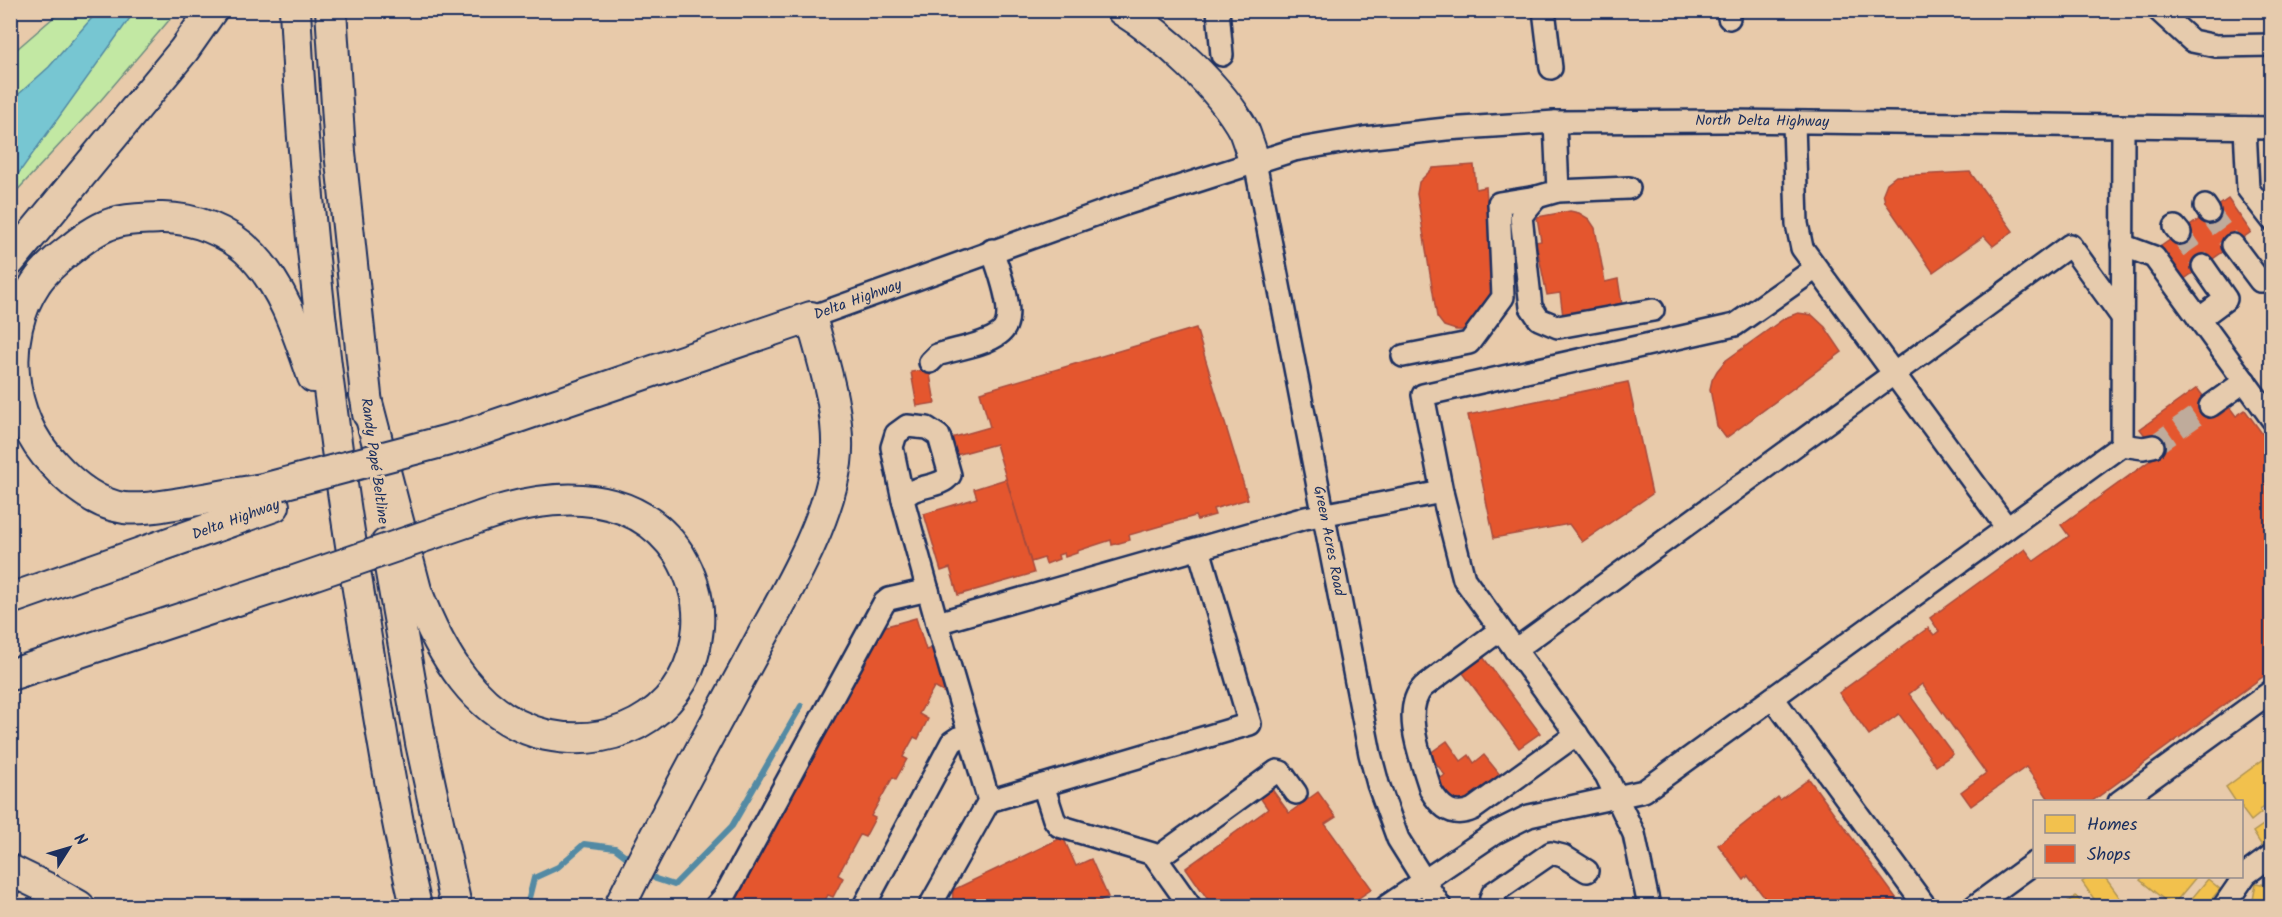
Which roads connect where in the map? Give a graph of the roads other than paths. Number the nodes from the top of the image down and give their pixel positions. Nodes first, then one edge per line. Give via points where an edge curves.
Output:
1 (212, 10) edge
2 (295, 10) edge
3 (331, 10) edge
4 (1122, 10) edge
5 (1218, 10) edge
6 (1544, 10) edge
7 (2158, 10) edge
8 (2271, 45) edge
9 (1222, 55) dead end
10 (1551, 68) dead end
11 (1555, 122) junction
12 (1794, 122) junction
13 (2123, 128) junction
14 (2245, 128) junction
15 (2271, 128) edge
16 (1255, 162) junction
17 (1629, 188) dead end
18 (1558, 191) junction
19 (1537, 197) junction
20 (2271, 220) edge
21 (2122, 245) junction
22 (2233, 245) tunnel mouth
23 (992, 250) junction
24 (10, 261) edge
25 (2203, 266) tunnel mouth
26 (1816, 268) junction
27 (2271, 275) edge
28 (1653, 310) dead end
29 (811, 317) junction
30 (2122, 317) junction
31 (2199, 320) junction
32 (1403, 356) dead end
33 (930, 362) dead end
34 (1893, 373) junction
35 (2245, 381) junction
36 (365, 395) junction
37 (2211, 406) tunnel mouth
38 (2271, 417) edge
39 (333, 434) junction
40 (2122, 445) junction
41 (2153, 446) tunnel mouth
42 (1443, 492) junction
43 (269, 497) junction
44 (903, 500) dead end
45 (1323, 514) junction
46 (2007, 528) junction
47 (1199, 549) junction
48 (10, 577) edge
49 (928, 590) junction
50 (10, 599) edge
51 (938, 623) junction
52 (1500, 630) junction
53 (1515, 650) junction
54 (10, 675) edge
55 (2271, 691) edge
56 (1773, 698) junction
57 (1577, 734) junction
58 (969, 735) junction
59 (1043, 785) junction
60 (1296, 793) dead end
61 (1616, 797) junction
62 (2120, 800) edge
63 (989, 801) junction
64 (2271, 855) edge
65 (1157, 858) junction
66 (2033, 864) edge
67 (10, 870) edge
68 (1587, 872) dead end
69 (1423, 882) junction
70 (413, 893) edge
71 (626, 894) edge
72 (79, 906) edge
73 (456, 906) edge
74 (716, 906) edge
75 (864, 906) edge
76 (930, 906) edge
77 (1190, 906) edge
78 (1387, 906) edge
79 (1440, 906) edge
80 (1497, 906) edge
81 (1649, 906) edge
82 (1924, 906) edge
83 (1975, 906) edge
84 (2224, 906) edge

1 - 24 highway via 184,50
2 - 39 highway via 308,191
3 - 36 highway, Randy Papé Beltline via 340,152
4 - 16 highway via 1171,48 1225,101 1244,132
5 - 9 street
6 - 10 street
7 - 8 street via 2192,41 2216,46
11 - 12 street, North Delta Highway
11 - 16 street, North Delta Highway via 1364,138 1294,150
11 - 18 street
12 - 13 street, North Delta Highway
12 - 26 street via 1798,236
13 - 14 street, North Delta Highway
13 - 21 street
14 - 15 street, North Delta Highway
14 - 20 street via 2248,189
16 - 23 street, Delta Highway
16 - 45 street, Green Acres Road
17 - 18 street
18 - 19 street
19 - 28 street via 1521,216 1531,307 1539,319 1558,327
19 - 32 street via 1499,203 1503,297 1469,343
21 - 30 street
21 - 31 street via 2154,256
22 - 27 street via 2259,281
23 - 29 street, Delta Highway
23 - 33 street via 1008,305 1006,326 998,336 937,355
25 - 31 street via 2226,299
26 - 34 street
26 - 42 street via 1735,325 1423,395
29 - 43 highway, Delta Highway, bridge via 460,437
29 - 71 highway via 835,427 836,461 827,501 780,604
30 - 34 street via 2070,245
30 - 40 street
31 - 35 street
34 - 46 street
34 - 53 street
35 - 37 street
35 - 38 street
36 - 54 highway, bridge via 416,590 444,653 470,687 519,725 564,739 608,736 655,713 685,674 698,626 698,606 686,565 658,530 641,518 602,502 579,499 531,502 469,521 290,583
36 - 73 highway, Randy Papé Beltline via 391,580
39 - 43 highway via 289,311 278,289 241,245 195,222 132,219 112,223 80,241 56,261 36,283 25,306 14,338 13,356 15,391 22,412 47,457 85,492 126,508
39 - 70 highway via 382,734
40 - 41 street
40 - 46 street
42 - 45 street
42 - 52 street via 1464,579
43 - 48 highway, Delta Highway
43 - 50 highway, Delta Highway
44 - 49 street
45 - 47 street
45 - 69 street, Green Acres Road via 1378,784 1398,839
46 - 56 street
47 - 51 street
47 - 59 street via 1250,724
49 - 51 street
49 - 74 street via 884,603
51 - 58 street
52 - 53 street
52 - 57 street via 1423,687 1415,699 1412,721 1435,798 1450,812 1467,812
53 - 57 street
55 - 62 street
56 - 61 street via 1644,791
56 - 82 street
57 - 61 street via 1601,766
58 - 63 street
58 - 75 street via 952,742
59 - 63 street
59 - 65 street via 1059,826 1149,852
60 - 65 street via 1277,771
61 - 69 street via 1516,821
61 - 81 street via 1634,834
63 - 76 street
64 - 84 street via 2246,874
65 - 77 street
66 - 83 street
67 - 72 highway
68 - 80 street via 1559,854 1547,855 1493,893 1491,898
69 - 78 street
69 - 79 street, Green Acres Road

